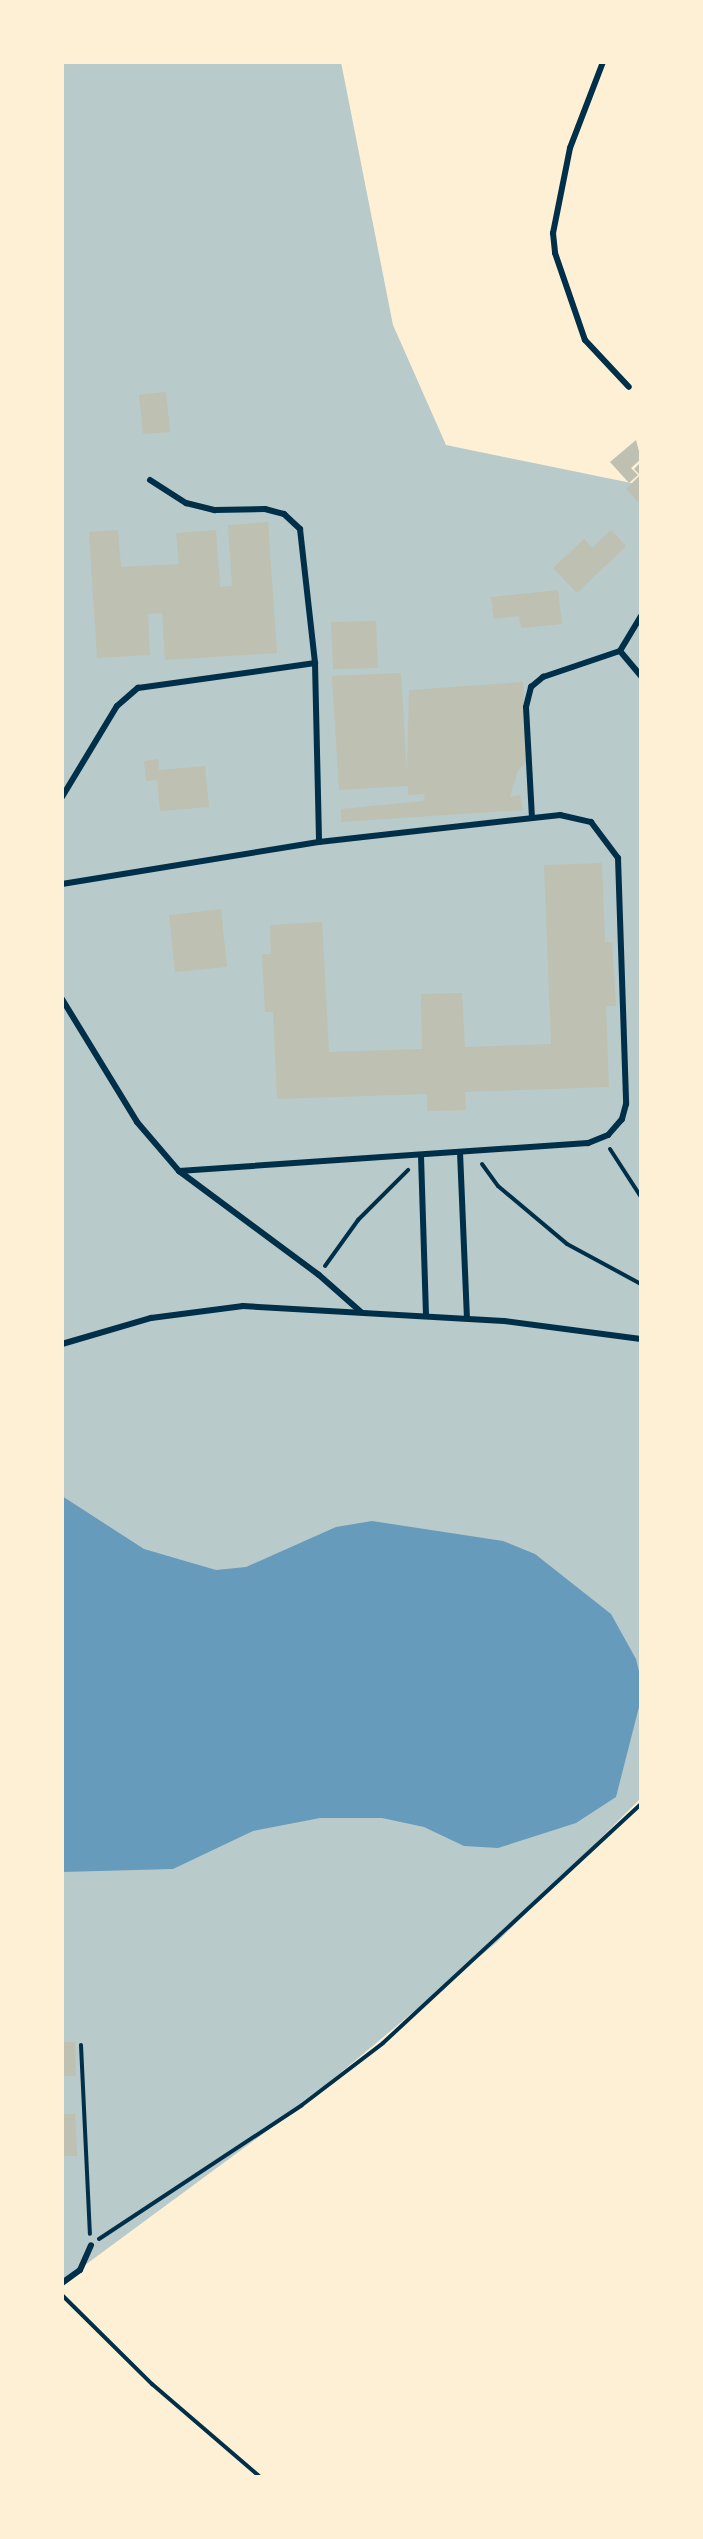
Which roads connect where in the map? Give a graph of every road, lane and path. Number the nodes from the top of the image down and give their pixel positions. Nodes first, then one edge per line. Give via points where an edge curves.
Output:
1 (603, 62) edge
2 (629, 387) dead end
3 (150, 480) dead end
4 (641, 616) edge
5 (620, 651) junction
6 (315, 663) junction
7 (641, 676) edge
8 (62, 797) edge
9 (532, 818) junction
10 (319, 842) junction
11 (62, 884) edge
12 (62, 999) edge
13 (603, 1138) junction
14 (472, 1151) junction
15 (460, 1152) junction
16 (421, 1156) junction
17 (179, 1171) junction
18 (641, 1197) edge
19 (319, 1275) junction
20 (641, 1284) edge
21 (361, 1312) junction
22 (426, 1315) junction
23 (467, 1318) junction
24 (641, 1339) edge
25 (62, 1344) edge
26 (641, 1804) edge
27 (81, 2045) dead end
28 (91, 2245) junction
29 (62, 2283) edge
30 (62, 2295) edge
31 (260, 2477) edge

1 - 2 lane via 570,148 553,233 585,340
3 - 6 lane via 186,503 215,510 265,509 296,521 303,540
4 - 5 lane
5 - 7 lane
5 - 9 lane via 543,677 531,687 526,707
6 - 8 lane via 138,688 117,706
6 - 10 lane
9 - 10 lane
9 - 13 lane via 560,815 591,822 618,858 626,1104 622,1119
10 - 11 lane
12 - 17 lane via 137,1122
13 - 14 lane
13 - 18 path
14 - 15 lane
14 - 20 path via 498,1186 567,1244
15 - 16 lane
15 - 23 lane
16 - 17 lane
16 - 19 path via 358,1220
16 - 22 lane
17 - 19 lane
19 - 21 lane
21 - 22 lane
21 - 25 lane via 243,1306 151,1318
22 - 23 lane
23 - 24 lane
26 - 28 path via 383,2043 302,2105
27 - 28 path
28 - 29 lane via 80,2270
30 - 31 path via 152,2384

